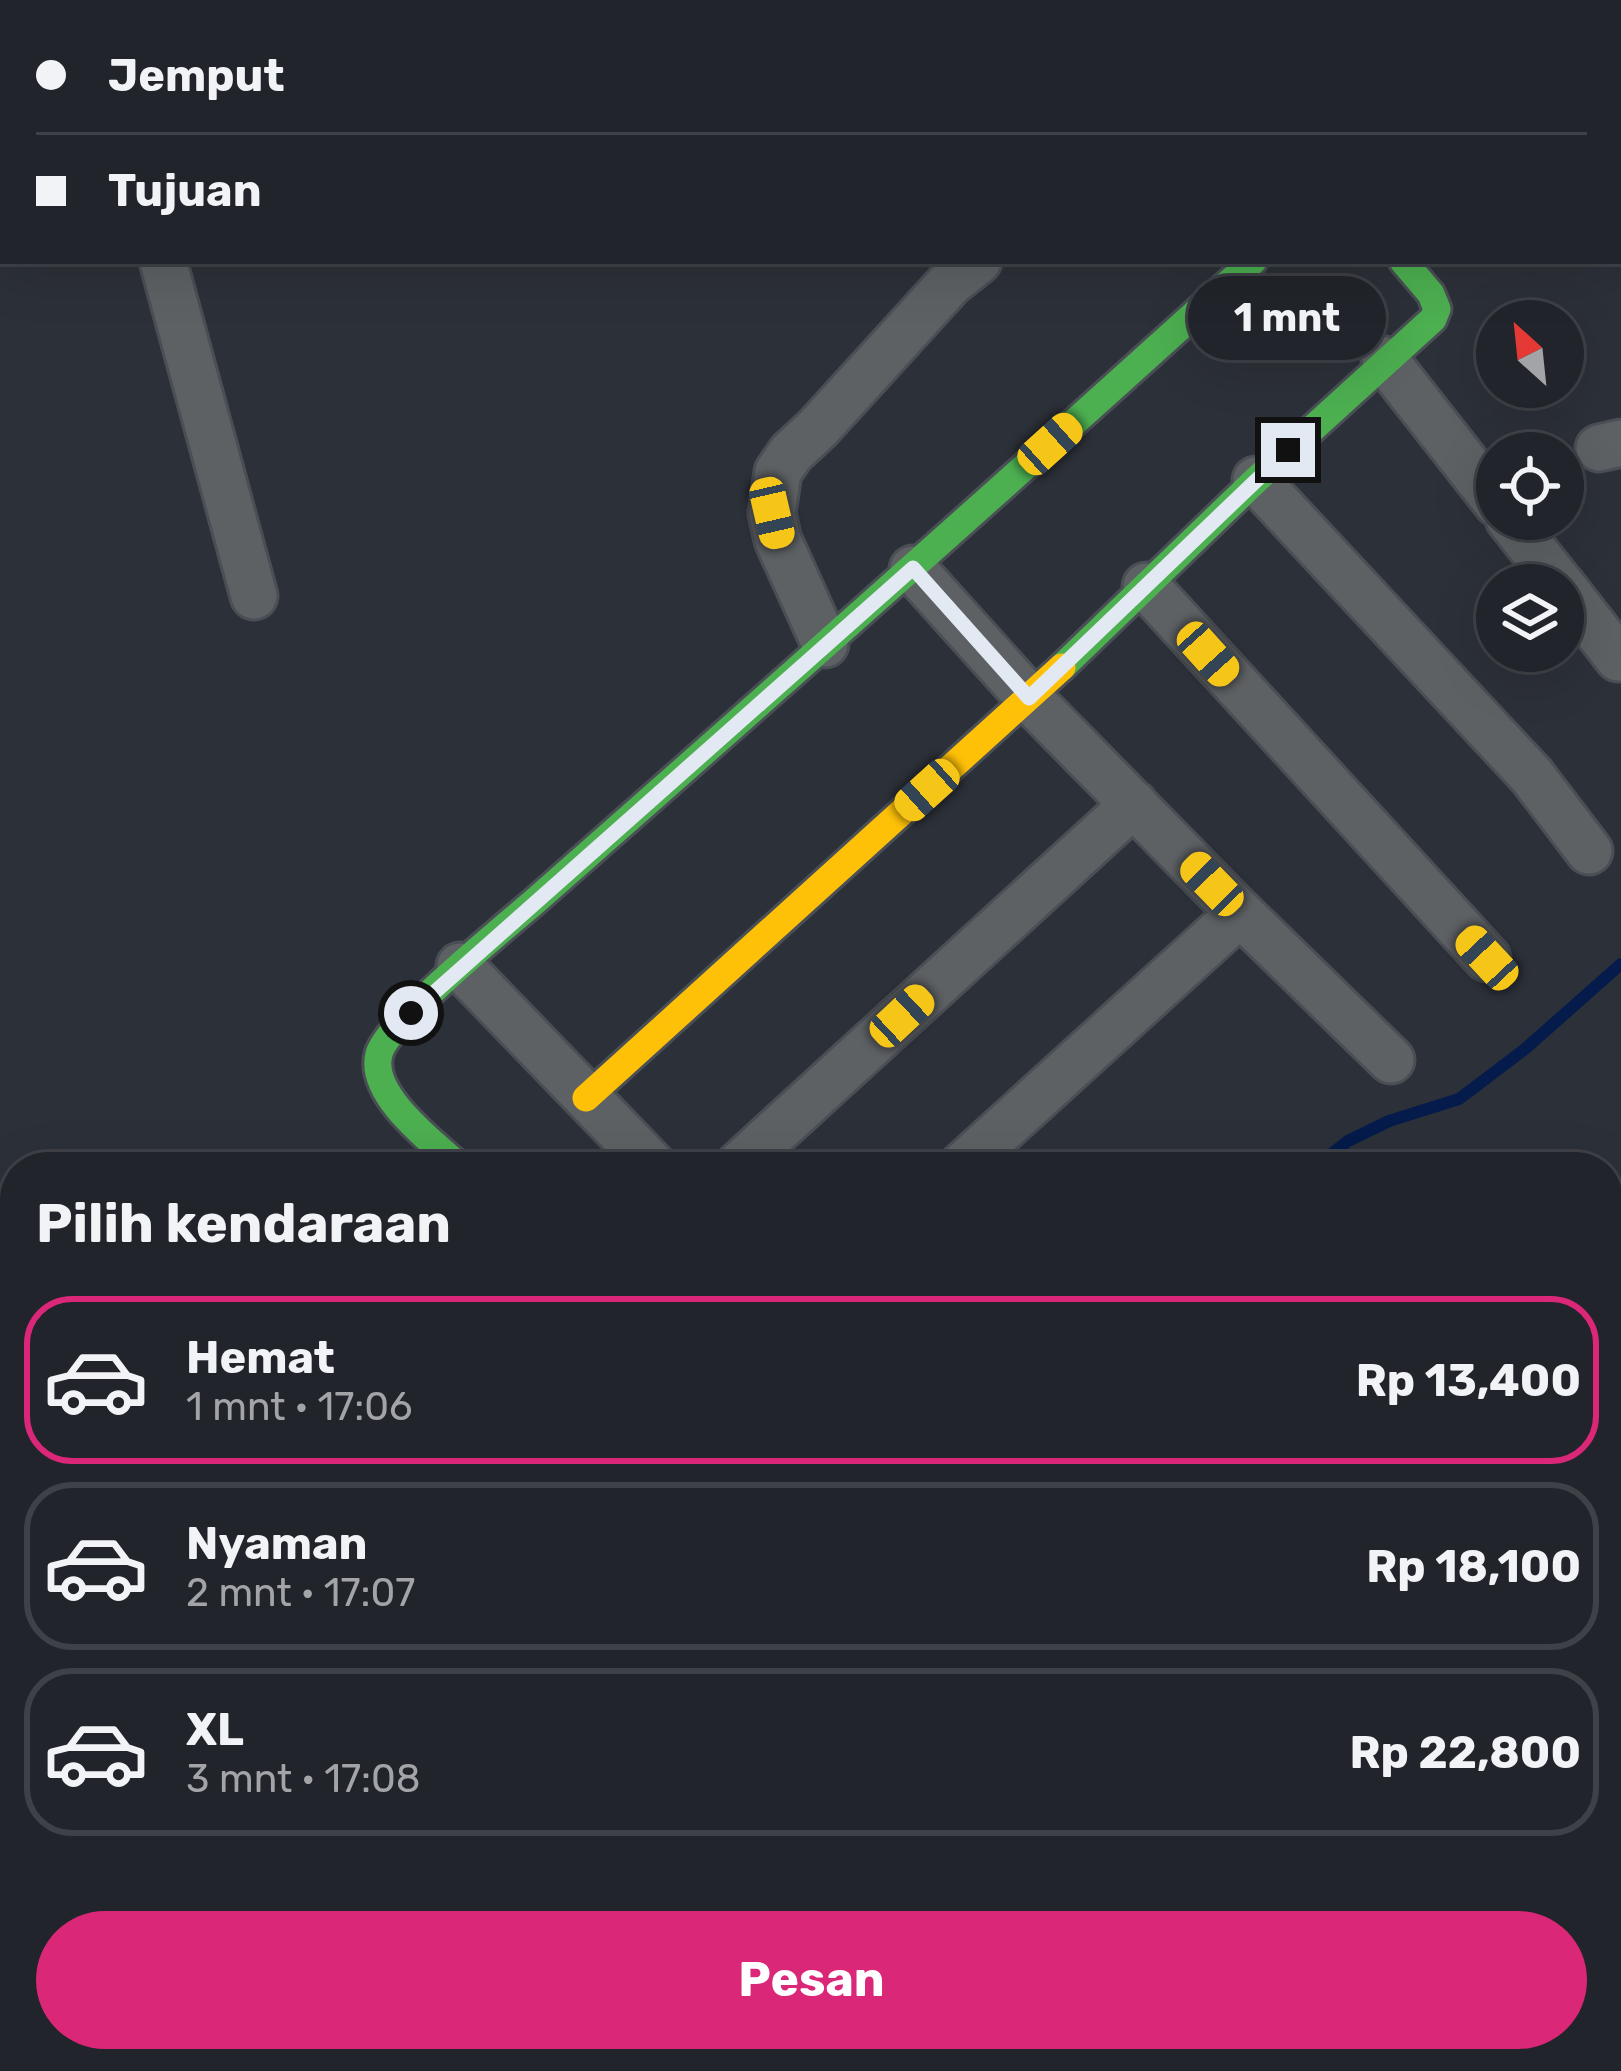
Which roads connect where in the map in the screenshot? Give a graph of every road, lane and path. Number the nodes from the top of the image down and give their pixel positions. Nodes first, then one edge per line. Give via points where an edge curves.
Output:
1 (165, 264) edge
2 (974, 264) edge
3 (1250, 264) edge
4 (1406, 264) edge
5 (1385, 361) junction
6 (1476, 476) edge
7 (1256, 480) junction
8 (1526, 540) edge
9 (1545, 564) edge
10 (913, 568) junction
11 (1146, 586) junction
12 (254, 596) dead end
13 (1584, 614) edge
14 (825, 644) junction
15 (1618, 658) edge
16 (1029, 698) junction
17 (1133, 804) junction
18 (1589, 851) dead end
19 (1238, 911) junction
20 (1487, 958) dead end
21 (460, 966) junction
22 (1390, 1060) dead end
23 (586, 1098) junction
24 (445, 1152) edge
25 (640, 1152) edge
26 (752, 1152) edge
27 (978, 1152) edge

1 - 12 street
2 - 14 street via 778,472 778,540
3 - 10 street
4 - 5 street via 1437,309
5 - 6 street
5 - 7 street
7 - 11 street
7 - 18 street via 1532,776
8 - 9 street
10 - 14 street
10 - 16 street
11 - 16 street
11 - 20 street
13 - 15 street
14 - 21 street
16 - 17 street
16 - 23 street
17 - 19 street
17 - 26 street
19 - 22 street
19 - 27 street
21 - 23 street
21 - 24 street via 377,1049 384,1091
23 - 25 street

